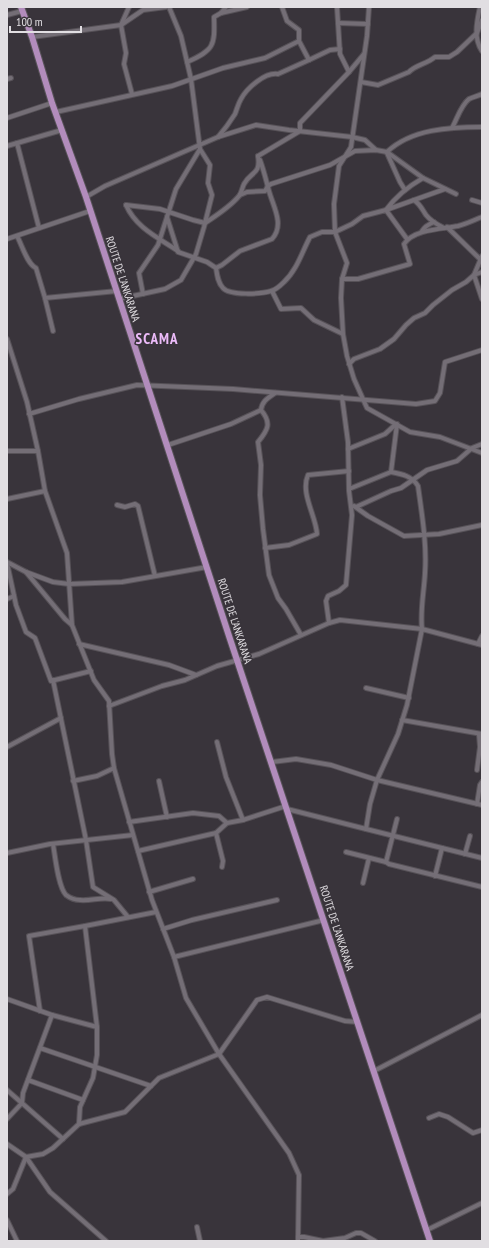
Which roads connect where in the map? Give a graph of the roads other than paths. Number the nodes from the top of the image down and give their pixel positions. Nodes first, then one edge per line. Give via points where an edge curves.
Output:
1 (129, 7) edge
2 (167, 7) edge
3 (226, 7) edge
4 (247, 7) edge
5 (282, 7) edge
6 (337, 7) edge
7 (368, 7) edge
8 (480, 7) edge
9 (22, 9) edge
10 (221, 13) junction
11 (7, 15) edge
12 (482, 20) edge
13 (338, 23) junction
14 (368, 24) junction
15 (121, 25) junction
16 (477, 33) junction
17 (32, 37) junction
18 (299, 41) junction
19 (340, 49) junction
20 (482, 51) edge
21 (365, 53) junction
22 (309, 60) junction
23 (187, 62) junction
24 (349, 72) junction
25 (191, 79) junction
26 (361, 82) junction
27 (132, 94) junction
28 (482, 94) edge
29 (52, 103) junction
30 (56, 112) junction
31 (7, 118) edge
32 (482, 127) edge
33 (452, 128) junction
34 (62, 130) junction
35 (300, 131) junction
36 (352, 136) junction
37 (217, 138) junction
38 (17, 143) junction
39 (7, 146) edge
40 (200, 147) junction
41 (376, 150) junction
42 (387, 152) junction
43 (258, 156) junction
44 (344, 158) junction
45 (423, 178) junction
46 (268, 186) junction
47 (446, 189) junction
48 (405, 190) junction
49 (456, 194) dead end
50 (240, 195) junction
51 (86, 196) junction
52 (414, 200) junction
53 (472, 200) dead end
54 (482, 203) edge
55 (386, 210) junction
56 (90, 211) junction
57 (168, 212) junction
58 (167, 217) junction
59 (428, 217) junction
60 (482, 217) edge
61 (434, 222) junction
62 (205, 223) junction
63 (427, 225) junction
64 (39, 228) junction
65 (446, 228) junction
66 (422, 231) junction
67 (335, 232) junction
68 (17, 236) junction
69 (160, 238) junction
70 (7, 239) edge
71 (407, 239) junction
72 (178, 252) junction
73 (194, 257) junction
74 (481, 258) edge
75 (216, 268) junction
76 (482, 272) edge
77 (474, 275) junction
78 (342, 279) junction
79 (116, 290) junction
80 (272, 291) junction
81 (143, 294) junction
82 (45, 298) junction
83 (482, 299) edge
84 (120, 300) junction
85 (53, 331) dead end
86 (343, 334) junction
87 (7, 342) edge
88 (482, 350) edge
89 (349, 364) junction
90 (148, 385) junction
91 (275, 393) junction
92 (342, 397) junction
93 (363, 400) junction
94 (261, 410) junction
95 (29, 414) junction
96 (396, 424) junction
97 (482, 444) edge
98 (168, 445) junction
99 (472, 448) junction
100 (348, 449) junction
101 (7, 451) edge
102 (38, 451) junction
103 (482, 453) edge
104 (349, 470) junction
105 (391, 472) junction
106 (413, 480) junction
107 (349, 489) junction
108 (45, 491) junction
109 (7, 498) edge
110 (351, 503) junction
111 (117, 505) dead end
112 (356, 507) junction
113 (482, 525) edge
114 (425, 535) junction
115 (265, 548) junction
116 (7, 564) edge
117 (208, 567) junction
118 (26, 572) junction
119 (156, 576) junction
120 (70, 584) junction
121 (14, 596) junction
122 (7, 599) edge
123 (329, 624) junction
124 (72, 625) junction
125 (422, 629) junction
126 (301, 635) junction
127 (482, 636) edge
128 (80, 644) junction
129 (480, 644) edge
130 (238, 661) junction
131 (90, 671) junction
132 (196, 675) junction
133 (53, 680) junction
134 (366, 688) dead end
135 (409, 698) junction
136 (109, 706) junction
137 (61, 718) junction
138 (402, 720) junction
139 (480, 734) edge
140 (217, 742) dead end
141 (7, 747) edge
142 (272, 762) junction
143 (114, 768) junction
144 (477, 770) dead end
145 (377, 780) junction
146 (73, 781) junction
147 (159, 781) dead end
148 (482, 782) edge
149 (477, 804) junction
150 (482, 805) edge
151 (287, 808) junction
152 (166, 817) junction
153 (397, 819) dead end
154 (243, 820) junction
155 (130, 822) junction
156 (227, 823) junction
157 (366, 829) junction
158 (216, 833) junction
159 (133, 835) junction
160 (392, 836) junction
161 (470, 836) dead end
162 (86, 840) junction
163 (53, 844) junction
164 (442, 848) junction
165 (138, 851) junction
166 (346, 852) dead end
167 (7, 853) edge
168 (465, 854) junction
169 (369, 858) junction
170 (482, 858) edge
171 (386, 862) junction
172 (222, 867) dead end
173 (435, 876) junction
174 (193, 879) dead end
175 (363, 882) dead end
176 (482, 887) edge
177 (149, 892) junction
178 (114, 900) junction
179 (277, 900) dead end
180 (156, 912) junction
181 (128, 917) junction
182 (324, 920) junction
183 (84, 926) junction
184 (163, 929) junction
185 (174, 957) junction
186 (7, 999) edge
187 (40, 1011) junction
188 (52, 1015) junction
189 (482, 1015) edge
190 (358, 1022) junction
191 (97, 1027) junction
192 (40, 1048) junction
193 (219, 1054) junction
194 (95, 1068) junction
195 (374, 1071) junction
196 (28, 1080) junction
197 (151, 1086) junction
198 (7, 1090) edge
199 (83, 1100) junction
200 (22, 1102) junction
201 (429, 1118) dead end
202 (7, 1119) edge
203 (79, 1124) junction
204 (482, 1130) edge
205 (63, 1139) junction
206 (7, 1144) edge
207 (26, 1157) junction
208 (7, 1194) edge
209 (482, 1203) edge
210 (7, 1220) edge
211 (197, 1227) dead end
212 (427, 1230) junction
213 (298, 1239) edge
214 (17, 1241) edge
215 (106, 1241) edge
216 (200, 1241) edge
217 (375, 1241) edge
218 (430, 1241) edge

1 - 15 street
2 - 15 street via 143,10
2 - 23 street via 181,36
3 - 10 street
4 - 10 street
5 - 18 street via 287,21 299,30
6 - 13 street
7 - 14 street
8 - 16 street
9 - 11 street
9 - 17 main road, ROUTE DE L'ANKARANA
10 - 23 street via 214,17 213,44 199,57
12 - 16 street
13 - 14 street
13 - 19 street
14 - 21 street
15 - 17 street
15 - 27 street via 126,54 124,64
16 - 20 street
16 - 26 street via 449,57 435,57 378,85
17 - 29 main road, ROUTE DE L'ANKARANA
18 - 22 street
18 - 25 street via 265,58
19 - 22 street via 330,50
19 - 24 street
21 - 24 street
21 - 26 street
22 - 37 street via 278,74 272,73 254,83 241,98 236,112
23 - 25 street
24 - 35 street via 300,123
25 - 27 street via 172,86
25 - 40 street
26 - 36 street
27 - 30 street
28 - 33 street via 469,100 462,107
29 - 30 main road, ROUTE DE L'ANKARANA
29 - 31 street
30 - 34 main road, ROUTE DE L'ANKARANA
32 - 33 street
33 - 42 street via 418,134 393,146
34 - 38 street
34 - 51 main road, ROUTE DE L'ANKARANA
35 - 36 street
35 - 37 street via 256,125
35 - 43 street
36 - 41 street via 365,140
36 - 44 street
37 - 40 street
38 - 39 street
38 - 64 street
40 - 51 street
40 - 57 street via 176,189
40 - 62 street via 210,165 208,183 212,195
41 - 42 street
41 - 44 street via 355,151
42 - 45 street
42 - 48 street
43 - 46 street
43 - 50 street via 258,169 244,184
44 - 46 street
44 - 67 street via 339,166 334,204
45 - 47 street
45 - 48 street
46 - 50 street via 265,191
46 - 75 street via 276,212 276,235 268,241 240,251
47 - 49 street
47 - 52 street
48 - 55 street
50 - 62 street
51 - 56 main road, ROUTE DE L'ANKARANA
52 - 55 street
52 - 59 street
53 - 54 street
55 - 67 street via 363,216
55 - 71 street
56 - 64 street
56 - 79 main road, ROUTE DE L'ANKARANA
57 - 58 street
57 - 62 street
57 - 69 street via 126,205 137,223
58 - 69 street
58 - 72 street
59 - 61 street
59 - 63 street
60 - 65 street
61 - 63 street
61 - 65 street
62 - 73 street
63 - 66 street
64 - 68 street
65 - 66 street
65 - 74 street
66 - 71 street
67 - 78 street via 347,263
67 - 80 street via 322,232 310,237 292,272
68 - 70 street
68 - 82 street via 27,259 36,268
69 - 72 street
69 - 81 street via 139,273
71 - 78 street via 404,244 410,264 358,279
72 - 73 street
73 - 75 street
73 - 81 street via 181,280 165,289
74 - 77 street
75 - 80 street via 220,284 232,293
76 - 77 street
77 - 83 street
77 - 89 street via 425,313 406,324 394,339 380,349 354,359
78 - 86 street
79 - 82 street
79 - 84 main road, ROUTE DE L'ANKARANA
80 - 86 street via 281,309 301,308 314,320
81 - 84 street
82 - 85 street
84 - 90 main road, ROUTE DE L'ANKARANA
86 - 89 street
87 - 95 street
88 - 93 street via 444,362 440,393 435,401 416,404
89 - 93 street
90 - 91 street
90 - 95 street via 137,385 79,399
90 - 98 main road, ROUTE DE L'ANKARANA
91 - 92 street
91 - 94 street via 263,402
92 - 93 street
92 - 100 street
93 - 96 street via 367,408
94 - 98 street via 231,424
94 - 115 street via 267,416 268,425 267,431 258,442
95 - 102 street
96 - 99 street via 410,432 440,437
96 - 100 street via 384,434
96 - 105 street
97 - 99 street
98 - 117 main road, ROUTE DE L'ANKARANA
99 - 103 street
99 - 106 street via 457,461 427,470
100 - 104 street
101 - 102 street
102 - 108 street
104 - 107 street
104 - 115 street via 308,475 306,478 308,499 317,534 289,545
105 - 106 street via 406,475
105 - 107 street
106 - 112 street via 401,488
106 - 114 street via 418,486
107 - 110 street
108 - 109 street
108 - 120 street via 67,553
110 - 112 street
110 - 123 street via 346,585 328,596 326,601
111 - 119 street via 138,506
112 - 114 street via 404,536
113 - 114 street
114 - 125 street
115 - 126 street via 272,586
116 - 118 street
116 - 121 street
117 - 119 street
117 - 130 main road, ROUTE DE L'ANKARANA
118 - 120 street via 53,582
118 - 124 street
119 - 120 street via 122,582
120 - 124 street
121 - 122 street
121 - 133 street via 26,632 36,638
123 - 125 street via 345,620
123 - 126 street
124 - 128 street
125 - 129 street
125 - 135 street
126 - 130 street
127 - 129 street
128 - 131 street
128 - 132 street via 169,665
130 - 132 street
130 - 142 main road, ROUTE DE L'ANKARANA
131 - 133 street
131 - 136 street via 109,701
132 - 136 street
133 - 137 street
134 - 135 street
135 - 138 street
136 - 143 street
137 - 141 street
137 - 146 street
138 - 139 street
138 - 145 street
139 - 144 street
140 - 154 street via 226,778
142 - 145 street via 296,759 331,765
142 - 151 main road, ROUTE DE L'ANKARANA
143 - 146 street via 97,776
143 - 155 street
145 - 149 street
145 - 157 street
146 - 162 street
147 - 152 street
148 - 149 street
149 - 150 street
151 - 154 street
151 - 157 street
151 - 182 main road, ROUTE DE L'ANKARANA
152 - 155 street
152 - 156 street via 193,814 219,816
153 - 160 street
154 - 156 street
155 - 159 street
156 - 158 street
157 - 160 street
158 - 165 street
158 - 172 street via 223,861
159 - 162 street
159 - 165 street
160 - 164 street
160 - 171 street
161 - 168 street
162 - 163 street
162 - 178 street via 93,887
163 - 167 street
163 - 178 street via 62,889 66,896 82,900
164 - 168 street
164 - 173 street
165 - 177 street
166 - 169 street
168 - 170 street
169 - 171 street
169 - 175 street
171 - 173 street
173 - 176 street
174 - 177 street
177 - 180 street
178 - 181 street
179 - 184 street
180 - 181 street
180 - 184 street
181 - 183 street
182 - 185 street
182 - 190 main road, ROUTE DE L'ANKARANA
183 - 187 street via 29,936
183 - 191 street
184 - 185 street
185 - 193 street via 186,998
186 - 187 street
187 - 188 street
188 - 191 street
188 - 192 street
189 - 195 street
190 - 193 street via 345,1021 266,997 257,1000
190 - 195 main road, ROUTE DE L'ANKARANA
191 - 194 street
192 - 194 street
192 - 196 street
193 - 197 street via 159,1078
193 - 213 street via 289,1153 299,1175
194 - 197 street
194 - 199 street
195 - 212 main road, ROUTE DE L'ANKARANA
196 - 199 street
196 - 200 street
197 - 203 street via 125,1112
198 - 200 street
199 - 203 street
200 - 202 street
200 - 205 street
201 - 204 street via 439,1114 473,1133
203 - 205 street
205 - 207 street via 43,1154
206 - 207 street
207 - 208 street via 13,1189
207 - 215 street via 50,1192
209 - 212 street
210 - 214 street
211 - 216 street
212 - 218 main road, ROUTE DE L'ANKARANA
213 - 217 street via 345,1238 362,1233

